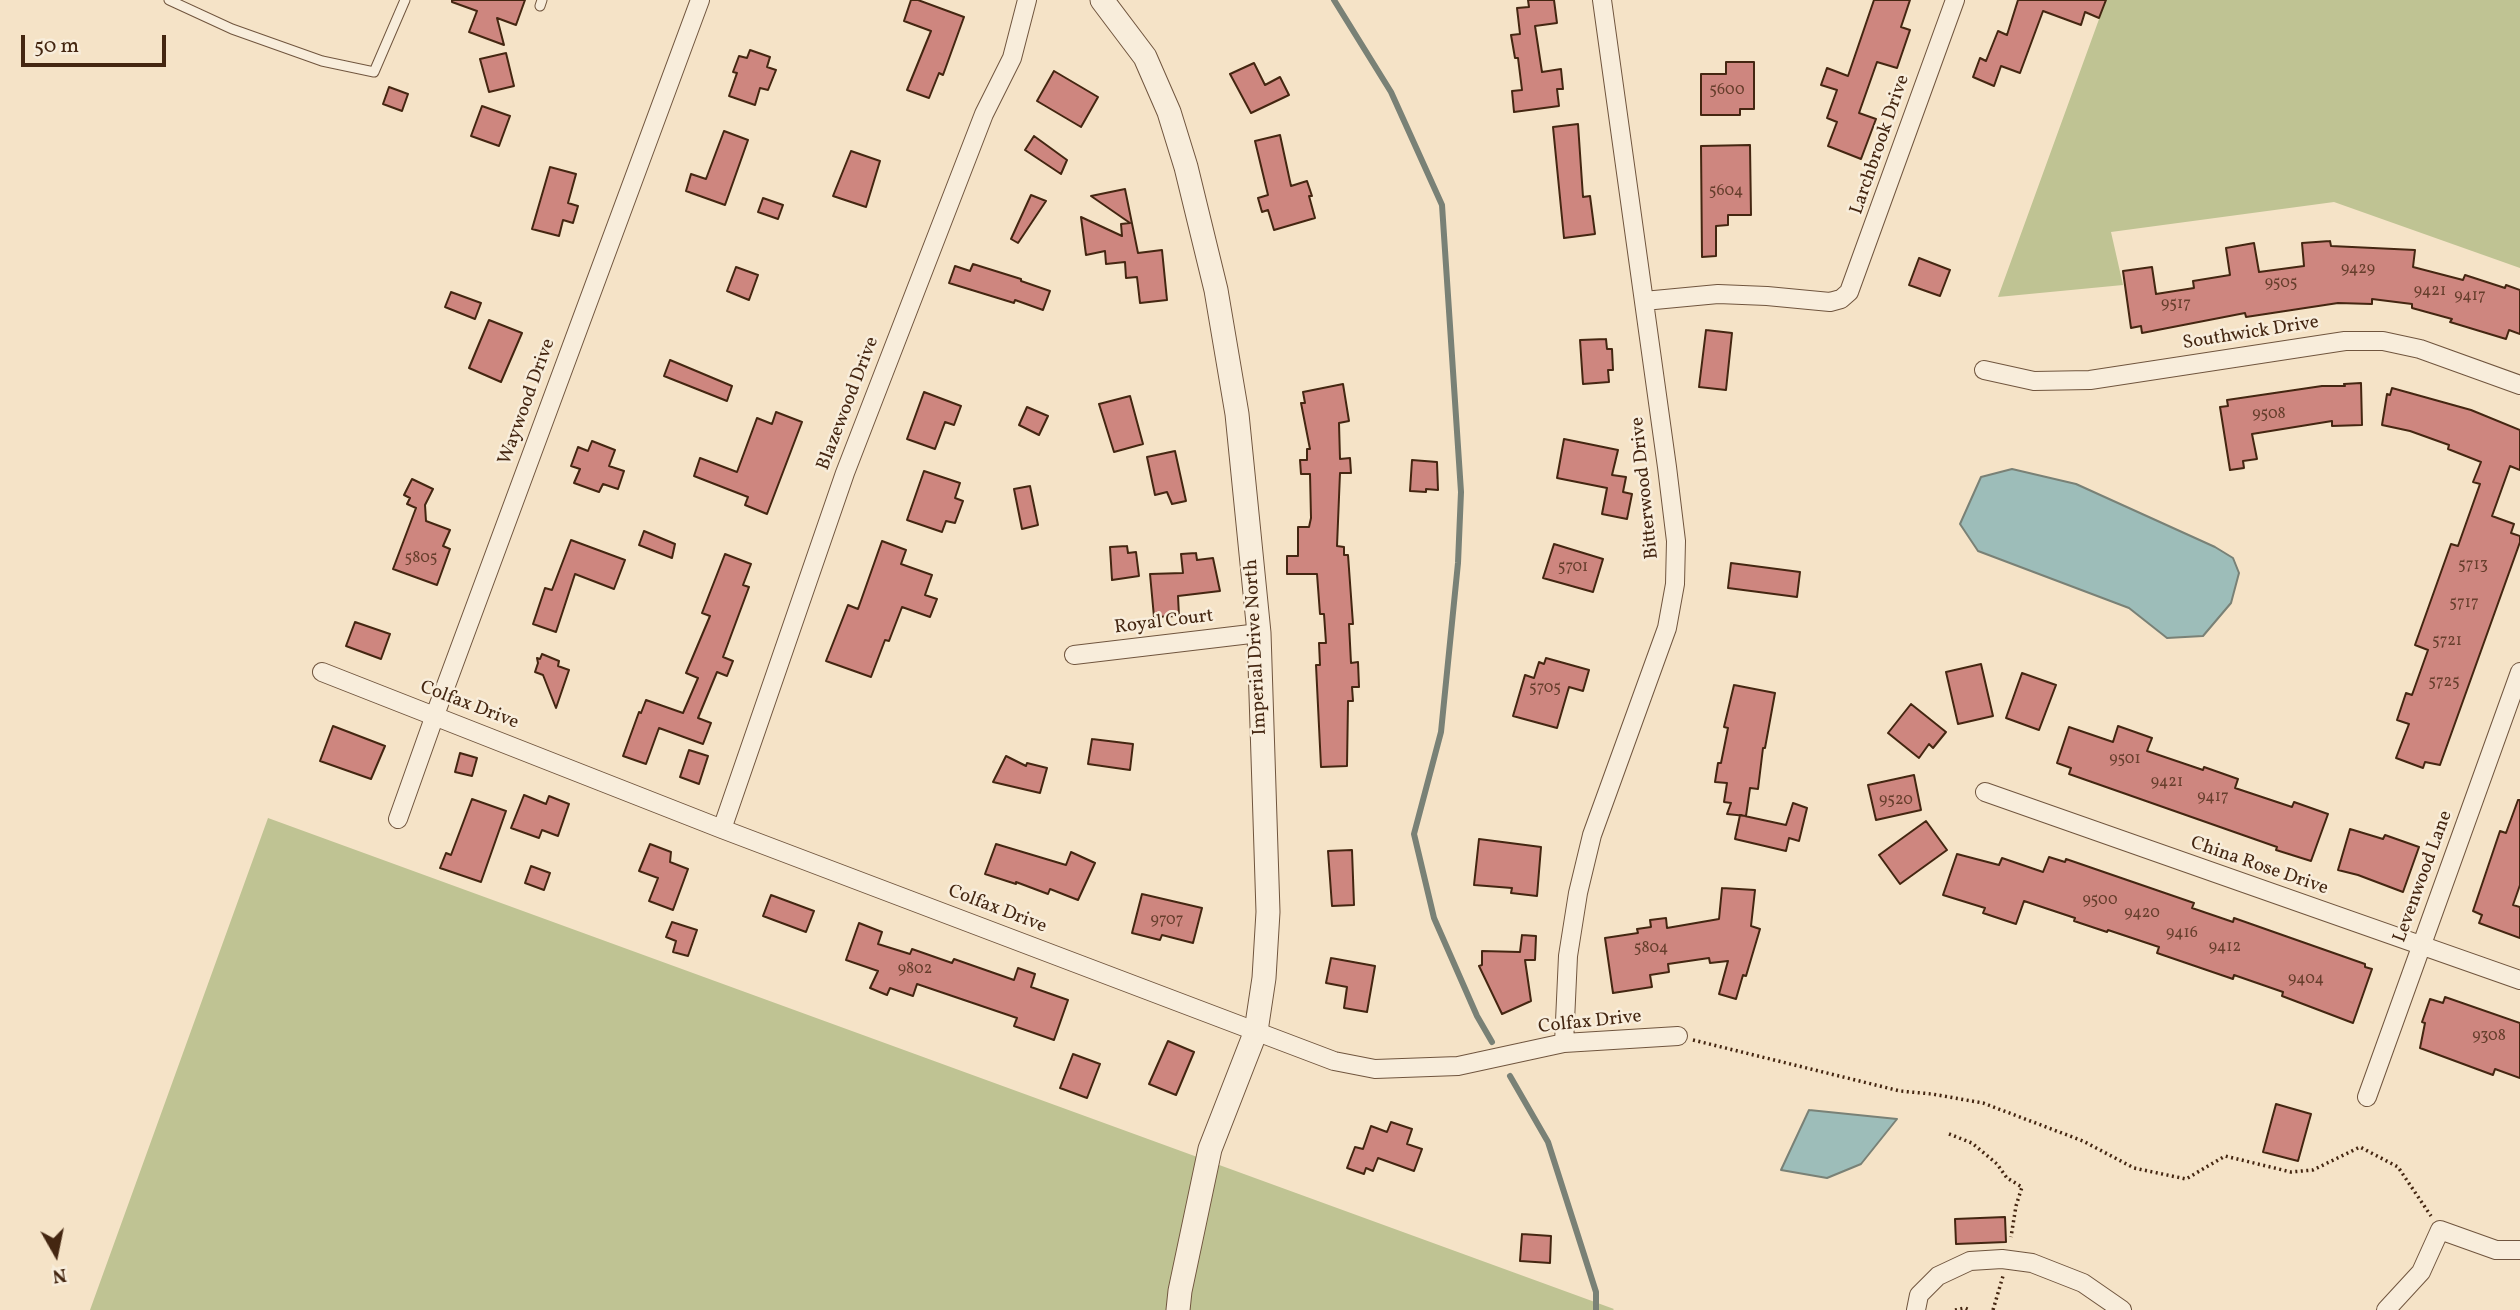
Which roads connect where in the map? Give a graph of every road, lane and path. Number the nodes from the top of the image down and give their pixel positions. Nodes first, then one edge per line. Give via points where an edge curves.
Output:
1 (169, 0) edge
2 (405, 0) edge
3 (700, 0) edge
4 (1027, 0) edge
5 (1102, 0) edge
6 (1602, 0) edge
7 (1955, 0) edge
8 (1644, 301) junction
9 (1984, 370) dead end
10 (2520, 385) edge
11 (1259, 633) junction
12 (1074, 655) dead end
13 (322, 672) dead end
14 (2520, 672) edge
15 (435, 715) junction
16 (1984, 792) dead end
17 (398, 819) dead end
18 (722, 829) junction
19 (2421, 947) junction
20 (2520, 980) edge
21 (1256, 1031) junction
22 (1678, 1036) joint
23 (1564, 1043) junction
24 (2367, 1097) dead end
25 (1949, 1134) dead end
26 (2440, 1230) junction
27 (2011, 1237) dead end
28 (2520, 1250) edge
29 (2003, 1274) dead end
30 (1178, 1310) edge
31 (1916, 1310) edge
32 (1955, 1310) edge
33 (1970, 1310) edge
34 (1993, 1310) edge
35 (2122, 1310) edge
36 (2386, 1310) edge

1 - 2 lane via 309,57 374,72
3 - 15 street, Waywood Drive
4 - 18 street, Blazewood Drive via 1012,58 984,114 845,473
5 - 11 street, Imperial Drive North via 1145,57 1169,111 1186,167 1216,290 1237,414
6 - 8 street, Bitterwood Drive
7 - 8 street, Larchbrook Drive via 1849,292 1830,302 1718,295
8 - 23 street, Bitterwood Drive via 1676,541 1675,584 1667,628 1585,862 1568,956
9 - 10 street, Southwick Drive via 2034,381 2090,380 2345,341 2384,341
11 - 12 street, Royal Court
11 - 21 street, Imperial Drive North via 1268,912
13 - 15 street, Colfax Drive
14 - 19 street, Levenwood Lane
15 - 17 street, Waywood Drive
15 - 18 street, Colfax Drive
16 - 19 street, China Rose Drive
18 - 21 street, Colfax Drive
19 - 20 street, China Rose Drive
19 - 24 street, Levenwood Lane
21 - 23 street, Colfax Drive via 1334,1062 1375,1069 1458,1066
21 - 30 street, Imperial Drive North via 1210,1149
22 - 23 street, Colfax Drive
22 - 26 path via 1900,1091 1983,1104 2083,1141 2134,1168 2186,1179 2225,1156 2291,1172 2313,1170 2360,1147 2398,1167
25 - 27 path via 1972,1143 2022,1187
26 - 28 street via 2496,1250
26 - 36 street via 2421,1272
29 - 34 path
31 - 35 street via 1919,1295 1938,1276 1970,1261 2002,1259 2032,1263 2083,1283
32 - 33 path

